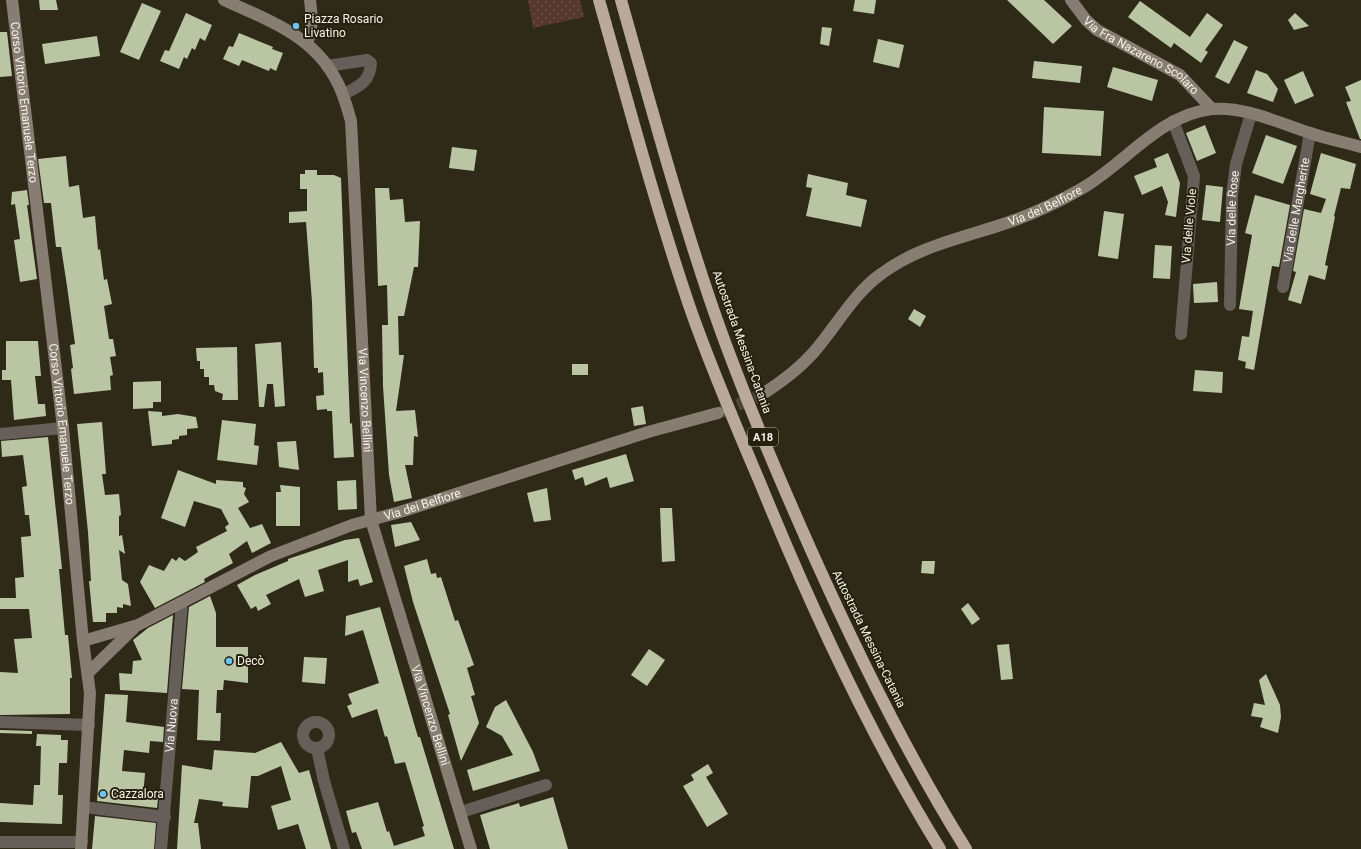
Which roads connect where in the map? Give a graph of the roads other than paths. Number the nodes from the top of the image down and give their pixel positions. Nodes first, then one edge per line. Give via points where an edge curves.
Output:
1 (12, 0) edge
2 (224, 0) edge
3 (310, 0) edge
4 (599, 0) edge
5 (621, 0) edge
6 (1071, 0) edge
7 (307, 43) junction
8 (327, 66) junction
9 (342, 95) junction
10 (1212, 109) junction
11 (1251, 114) junction
12 (1173, 121) junction
13 (1310, 133) junction
14 (1361, 146) edge
15 (1283, 286) dead end
16 (1230, 305) dead end
17 (1181, 334) dead end
18 (761, 395) tunnel mouth
19 (718, 413) tunnel mouth
20 (64, 428) junction
21 (0, 434) edge
22 (371, 520) junction
23 (182, 603) junction
24 (138, 625) junction
25 (83, 641) junction
26 (89, 672) junction
27 (0, 722) edge
28 (89, 725) junction
29 (317, 748) dead end
30 (546, 785) dead end
31 (84, 807) junction
32 (461, 812) junction
33 (165, 817) junction
34 (0, 842) edge
35 (81, 845) edge
36 (161, 849) edge
37 (344, 849) edge
38 (471, 849) edge
39 (940, 849) edge
40 (966, 849) edge

1 - 20 street, Corso Vittorio Emanuele Terzo
2 - 7 street, Via Vincenzo Bellini via 268,20
3 - 7 street via 312,20
4 - 39 highway, A18 via 665,228 714,372 819,619 890,763
5 - 40 highway, Autostrada Messina-Catania / A18 via 662,148 709,299 759,428 874,686 936,800
6 - 10 street, Via Fra Nazareno Scolaro via 1097,30 1180,75
7 - 8 street, Via Vincenzo Bellini
8 - 9 street, Via Vincenzo Bellini
8 - 9 street via 367,60 371,63 371,73 364,82
9 - 22 street, Via Vincenzo Bellini via 351,121
10 - 11 street, Via dei Belfiore
10 - 12 street, Via dei Belfiore
11 - 13 street, Via dei Belfiore
11 - 16 street, Via delle Rose via 1236,164 1232,195
12 - 17 street, Via delle Viole via 1194,176
12 - 18 street, Via dei Belfiore via 1076,192 1015,220 930,247 903,259 865,288 813,354 786,378
13 - 14 street, Via dei Belfiore
13 - 15 street, Via delle Margherite
19 - 22 street, Via dei Belfiore via 648,432
20 - 21 street
20 - 25 street, Corso Vittorio Emanuele Terzo
22 - 23 street, Via dei Belfiore via 271,556
22 - 32 street, Via Vincenzo Bellini
23 - 24 street, Via dei Belfiore
23 - 33 street, Via Nuova
24 - 25 street
24 - 26 street
25 - 26 street, Corso Vittorio Emanuele Terzo
26 - 28 street, Corso Vittorio Emanuele Terzo
27 - 28 street
28 - 31 street, Corso Vittorio Emanuele Terzo
29 - 37 street
30 - 32 street
31 - 33 street
31 - 35 street, Corso Vittorio Emanuele Terzo
32 - 38 street, Via Vincenzo Bellini
33 - 36 street, Via Nuova
34 - 35 street

